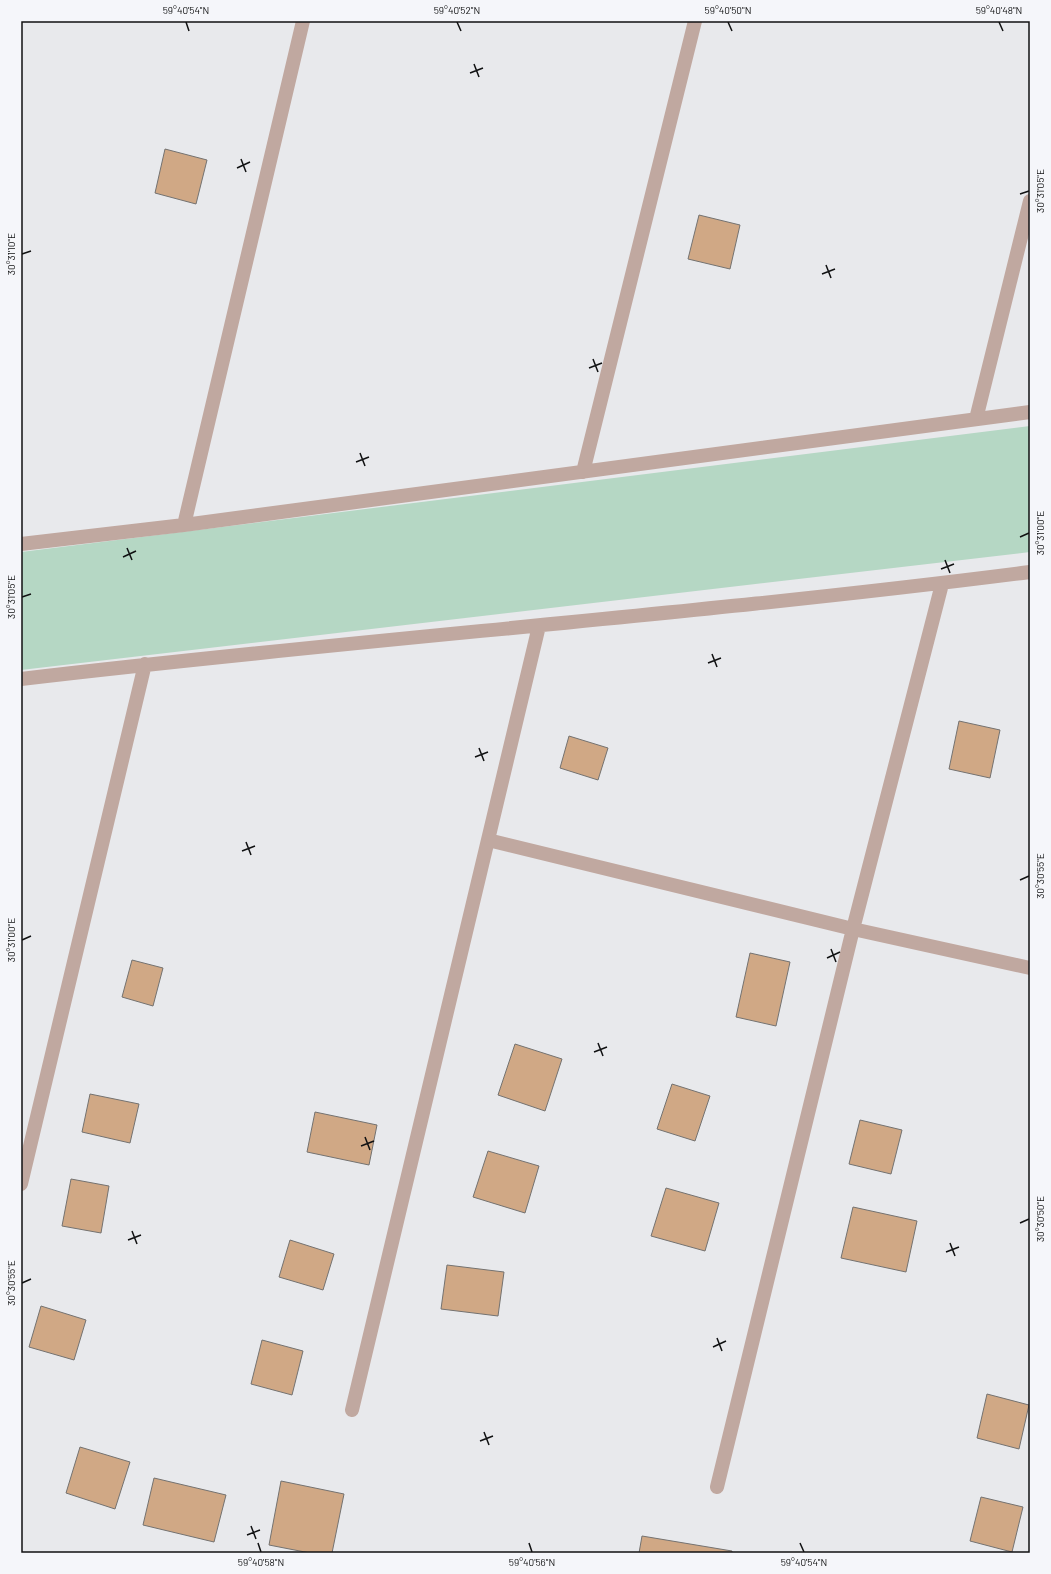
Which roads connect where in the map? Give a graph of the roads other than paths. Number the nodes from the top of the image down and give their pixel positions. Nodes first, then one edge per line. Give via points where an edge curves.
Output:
1 (303, 21) edge
2 (695, 21) edge
3 (1030, 201) edge
4 (1030, 412) edge
5 (976, 419) junction
6 (583, 472) junction
7 (184, 526) junction
8 (21, 544) edge
9 (1030, 572) edge
10 (942, 584) junction
11 (539, 626) junction
12 (144, 664) junction
13 (21, 679) edge
14 (488, 840) junction
15 (853, 929) junction
16 (1030, 968) edge
17 (21, 1184) edge
18 (352, 1410) dead end
19 (717, 1486) dead end

1 - 7 lane
2 - 6 lane
3 - 5 lane
4 - 5 lane
5 - 6 lane
6 - 7 lane
7 - 8 lane
9 - 10 lane
10 - 11 lane
10 - 15 lane
11 - 12 lane
11 - 14 lane
12 - 13 lane
12 - 17 lane
14 - 15 lane
14 - 18 lane
15 - 16 lane
15 - 19 lane

